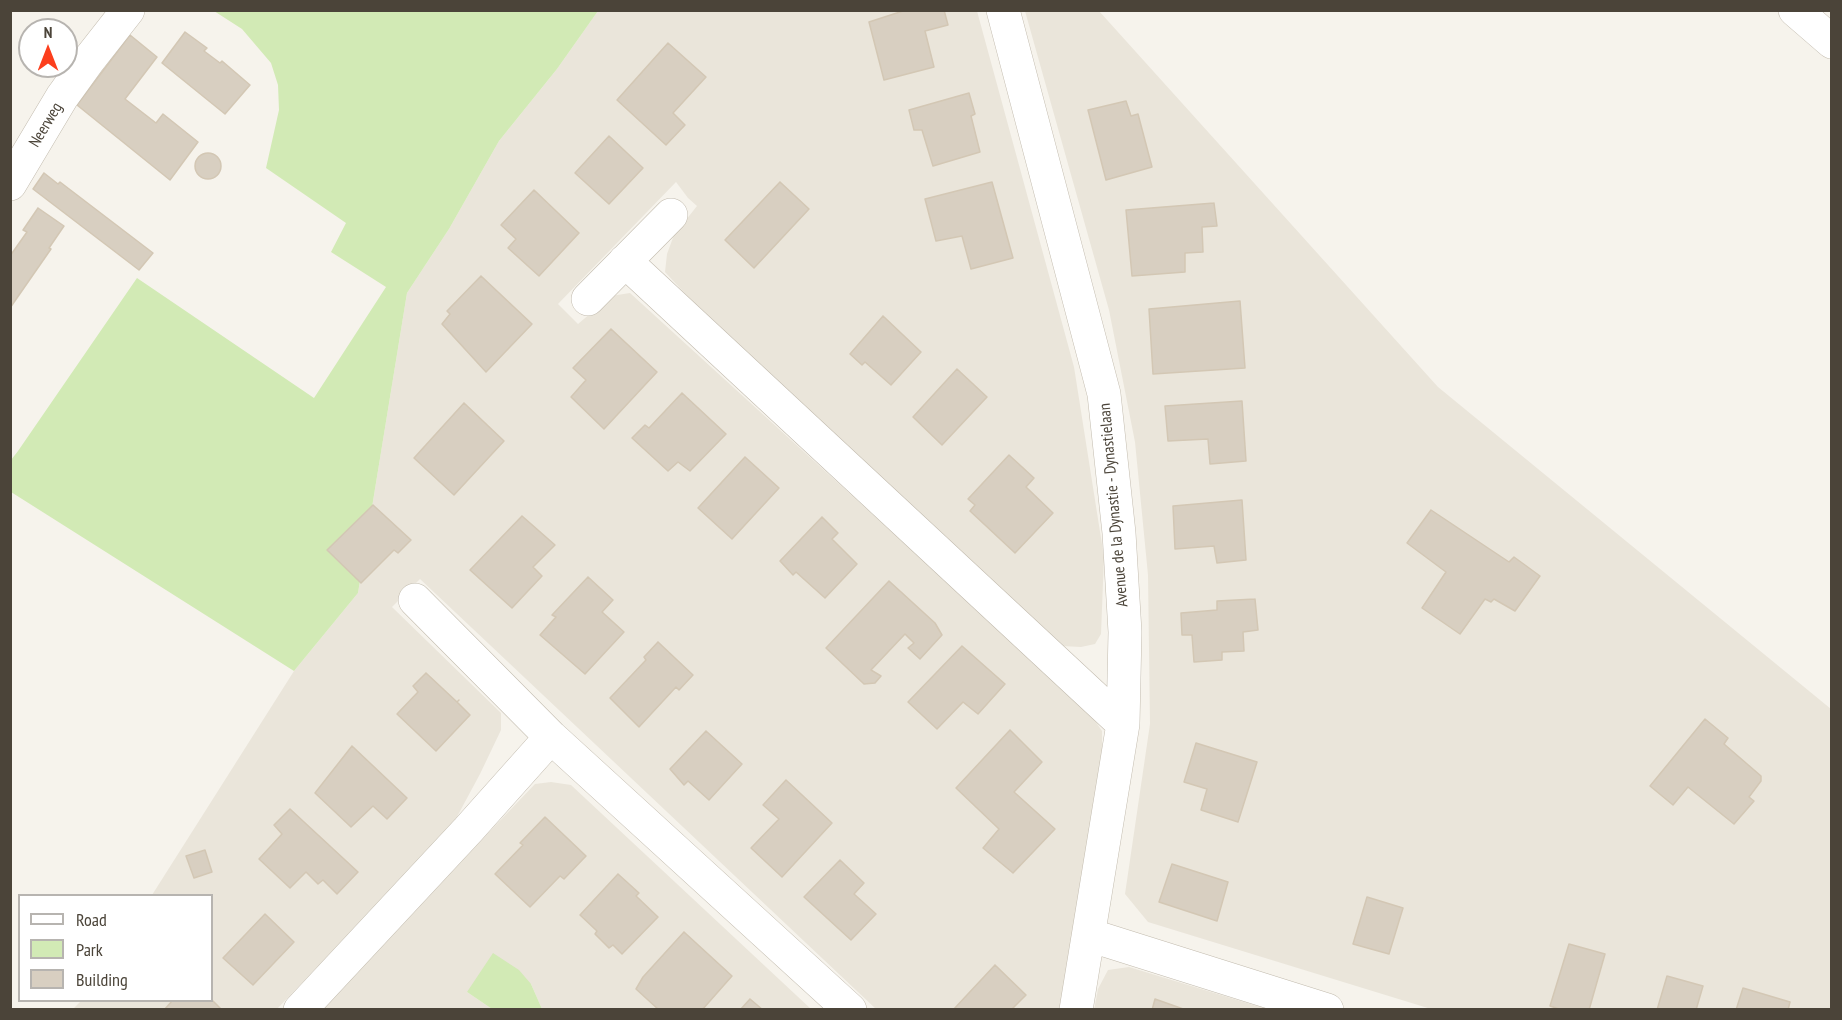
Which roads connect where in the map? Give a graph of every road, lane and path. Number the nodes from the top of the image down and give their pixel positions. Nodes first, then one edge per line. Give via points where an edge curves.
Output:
1 (128, 10) edge
2 (1002, 10) edge
3 (1796, 10) edge
4 (1832, 42) edge
5 (10, 184) edge
6 (671, 215) dead end
7 (625, 261) junction
8 (588, 299) dead end
9 (415, 600) dead end
10 (1123, 724) junction
11 (551, 737) junction
12 (1089, 935) junction
13 (300, 1010) edge
14 (850, 1010) edge
15 (1076, 1010) edge
16 (1326, 1010) edge

1 - 5 street, Neerweg via 62,98
2 - 10 street, Avenue de la Dynastie - Dynastielaan via 1104,394 1125,632
3 - 4 street
6 - 7 street
7 - 8 street
7 - 10 street
9 - 11 street
10 - 12 street, Avenue de la Dynastie - Dynastielaan
11 - 13 street
11 - 14 street
12 - 15 street, Avenue de la Dynastie - Dynastielaan
12 - 16 street

